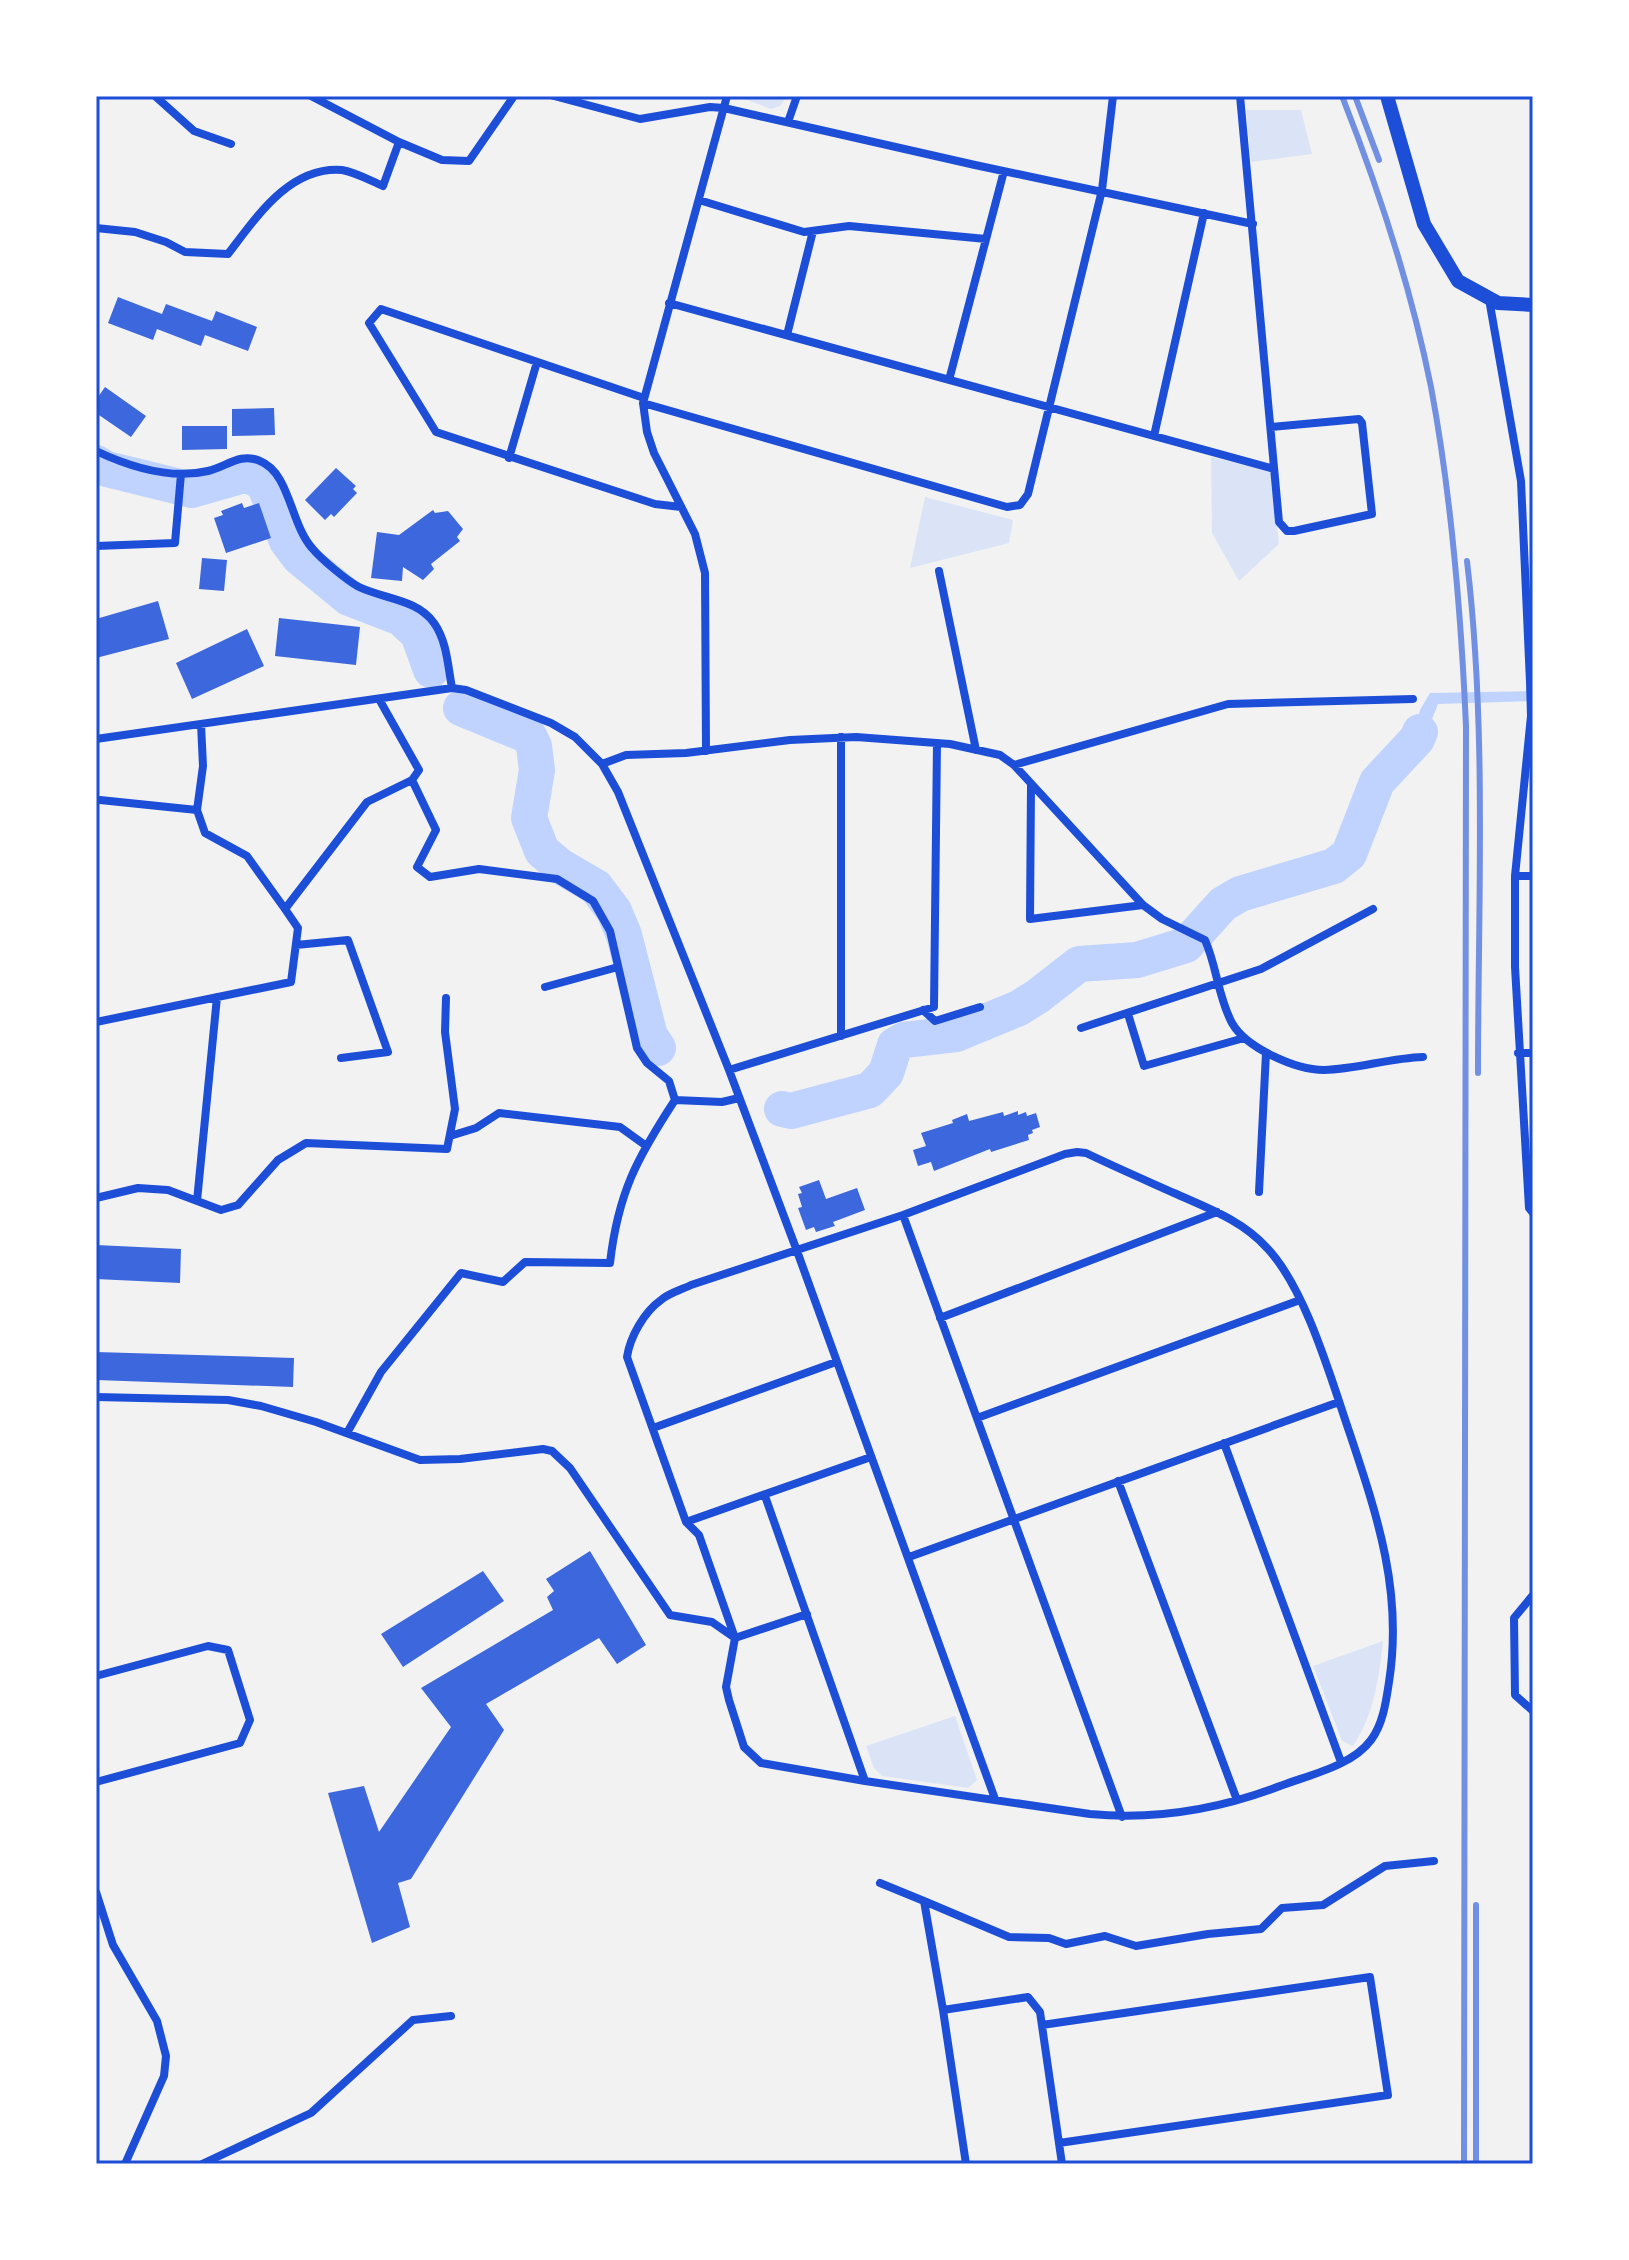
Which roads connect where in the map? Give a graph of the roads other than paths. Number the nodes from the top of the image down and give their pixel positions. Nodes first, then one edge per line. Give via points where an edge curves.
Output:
1 (155, 96) edge
2 (311, 96) edge
3 (514, 96) edge
4 (554, 96) edge
5 (727, 96) edge
6 (797, 96) edge
7 (1113, 96) edge
8 (1240, 96) edge
9 (1387, 96) edge
10 (724, 108) junction
11 (788, 122) junction
12 (399, 142) junction
13 (231, 144) dead end
14 (1004, 171) junction
15 (1102, 190) junction
16 (699, 200) junction
17 (1204, 213) junction
18 (1253, 224) junction
19 (96, 228) edge
20 (813, 231) junction
21 (986, 239) junction
22 (1489, 298) junction
23 (669, 303) junction
24 (1533, 305) edge
25 (787, 335) junction
26 (537, 362) junction
27 (949, 380) junction
28 (644, 400) junction
29 (1049, 407) junction
30 (1271, 427) junction
31 (1154, 436) junction
32 (96, 451) edge
33 (509, 458) junction
34 (1274, 469) junction
35 (181, 478) junction
36 (681, 507) junction
37 (96, 546) edge
38 (939, 571) dead end
39 (452, 688) junction
40 (379, 699) junction
41 (1413, 699) dead end
42 (1532, 713) edge
43 (201, 724) junction
44 (841, 737) junction
45 (96, 739) edge
46 (937, 743) junction
47 (976, 750) junction
48 (706, 751) junction
49 (602, 764) junction
50 (1014, 765) junction
51 (412, 780) junction
52 (1031, 785) junction
53 (100, 800) dead end
54 (197, 810) junction
55 (1515, 876) junction
56 (1533, 876) edge
57 (1143, 905) junction
58 (285, 909) junction
59 (1373, 909) dead end
60 (296, 945) junction
61 (618, 967) junction
62 (1218, 986) junction
63 (545, 987) dead end
64 (217, 997) junction
65 (446, 998) dead end
66 (980, 1007) dead end
67 (923, 1010) junction
68 (1128, 1014) junction
69 (96, 1022) edge
70 (1081, 1028) dead end
71 (841, 1036) junction
72 (1244, 1038) junction
73 (1266, 1053) junction
74 (1518, 1053) junction
75 (1533, 1053) edge
76 (1423, 1057) dead end
77 (341, 1058) dead end
78 (729, 1070) junction
79 (739, 1098) junction
80 (675, 1100) junction
81 (450, 1136) junction
82 (645, 1145) junction
83 (1259, 1192) dead end
84 (96, 1198) edge
85 (197, 1201) junction
86 (1217, 1212) junction
87 (1533, 1213) edge
88 (903, 1215) junction
89 (797, 1251) junction
90 (1300, 1300) junction
91 (940, 1318) junction
92 (836, 1362) junction
93 (96, 1397) edge
94 (1339, 1402) junction
95 (977, 1418) junction
96 (653, 1428) junction
97 (347, 1433) junction
98 (1224, 1443) junction
99 (871, 1457) junction
100 (1118, 1481) junction
101 (765, 1496) junction
102 (1014, 1519) junction
103 (686, 1522) junction
104 (909, 1557) junction
105 (1533, 1595) edge
106 (807, 1614) junction
107 (735, 1638) junction
108 (96, 1676) edge
109 (1533, 1711) edge
110 (1341, 1762) junction
111 (865, 1781) junction
112 (96, 1782) edge
113 (995, 1799) junction
114 (1237, 1800) junction
115 (1122, 1817) junction
116 (1434, 1861) dead end
117 (880, 1883) dead end
118 (96, 1892) edge
119 (924, 1901) junction
120 (943, 2010) junction
121 (451, 2016) dead end
122 (1042, 2025) junction
123 (1059, 2143) junction
124 (125, 2164) edge
125 (202, 2164) edge
126 (966, 2164) edge
127 (1062, 2164) edge

1 - 13 street via 194,131
2 - 12 street
3 - 12 street via 469,161 442,160
4 - 10 street via 640,119
5 - 10 street
6 - 11 street
7 - 15 street
8 - 18 street
9 - 22 street via 1424,224 1458,281
10 - 11 street
10 - 16 street
11 - 14 street
12 - 19 street via 383,186 343,170 309,175 282,190 228,254 185,252 135,232
14 - 15 street
14 - 21 street
15 - 17 street
15 - 29 street
16 - 20 street
16 - 23 street
17 - 18 street
17 - 31 street
18 - 30 street
20 - 21 street via 849,226
20 - 25 street
21 - 27 street
22 - 24 street
22 - 42 street via 1521,481
23 - 25 street
23 - 28 street
25 - 27 street
26 - 28 street
26 - 33 street
26 - 33 street via 381,309 369,323 432,430
27 - 29 street
28 - 29 street via 1007,507 1020,505 1028,494
28 - 36 street via 654,453
29 - 31 street
30 - 34 street
30 - 34 street via 1359,419 1372,514 1287,531 1279,522
31 - 34 street
32 - 35 street via 128,466
33 - 36 street via 655,504
35 - 37 street via 175,543
35 - 39 street via 238,458 258,459 276,471 298,529 312,548 357,586 408,603 436,625
36 - 48 street via 705,573
38 - 47 street
39 - 40 street
39 - 49 street via 551,723
40 - 43 street
40 - 51 street via 419,770
41 - 50 street via 1228,704
42 - 55 street
43 - 45 street
43 - 54 street
44 - 46 street
44 - 48 street
44 - 71 street
46 - 47 street
46 - 67 street via 934,1007
47 - 50 street via 1000,755
48 - 49 street via 626,755
49 - 78 street via 630,816
50 - 52 street
51 - 58 street via 367,802
51 - 61 street via 436,830 417,867 430,877 479,869 557,879 593,901 610,931
52 - 57 street
52 - 57 street via 1030,919
53 - 54 street
54 - 58 street via 205,833 247,856
55 - 56 street
55 - 74 street
57 - 62 street via 1205,940
58 - 60 street via 298,928
59 - 62 street
60 - 64 street via 291,982
60 - 77 street via 348,940 388,1052
61 - 63 street
61 - 80 street via 637,1048 669,1081
62 - 68 street
62 - 72 street
64 - 69 street
64 - 85 street
65 - 81 street via 455,1109
66 - 67 street via 935,1021
67 - 71 street
68 - 70 street
68 - 72 street via 1144,1066
71 - 78 street
72 - 73 street
73 - 76 street via 1323,1070
73 - 83 street
74 - 75 street
74 - 87 street
78 - 79 street
79 - 80 street
79 - 89 street
80 - 82 street
81 - 82 street via 499,1113 620,1127
81 - 85 street via 447,1149 306,1143 278,1160 238,1205 221,1210
82 - 97 street via 615,1221 610,1263 525,1262 503,1282 461,1273 381,1372
84 - 85 street via 138,1188 168,1190
86 - 88 street via 1077,1152
86 - 90 street via 1267,1247
86 - 91 street
88 - 89 street
88 - 91 street
89 - 92 street
89 - 96 street via 691,1285 654,1306 630,1341 627,1357
90 - 94 street
90 - 95 street
91 - 95 street
92 - 96 street
92 - 99 street
93 - 97 street via 228,1400
94 - 98 street
94 - 110 street via 1390,1573 1393,1640 1380,1723 1371,1740
95 - 102 street
96 - 103 street
97 - 107 street via 420,1460 533,1448 552,1451 570,1468 665,1611 677,1618 712,1622
98 - 100 street
98 - 110 street
99 - 101 street
99 - 104 street
100 - 102 street
100 - 114 street
101 - 103 street
101 - 106 street
102 - 104 street
102 - 115 street
103 - 107 street via 699,1535
104 - 113 street
105 - 109 street via 1514,1618 1515,1695
106 - 107 street
106 - 111 street
107 - 111 street via 726,1687 744,1747 761,1763
108 - 112 street via 208,1646 228,1650 250,1720 240,1743
110 - 114 street
111 - 113 street
113 - 115 street
114 - 115 street
116 - 119 street via 1385,1866 1323,1905 1282,1908 1261,1929 1136,1946 1105,1936 1066,1944 1009,1937
117 - 119 street
118 - 124 street via 113,1945 157,2021 166,2056 164,2076
119 - 120 street
120 - 122 street via 1028,1997 1040,2012
120 - 126 street
121 - 125 street via 413,2020 311,2113
122 - 123 street
122 - 123 street via 1370,1977 1388,2095
123 - 127 street

